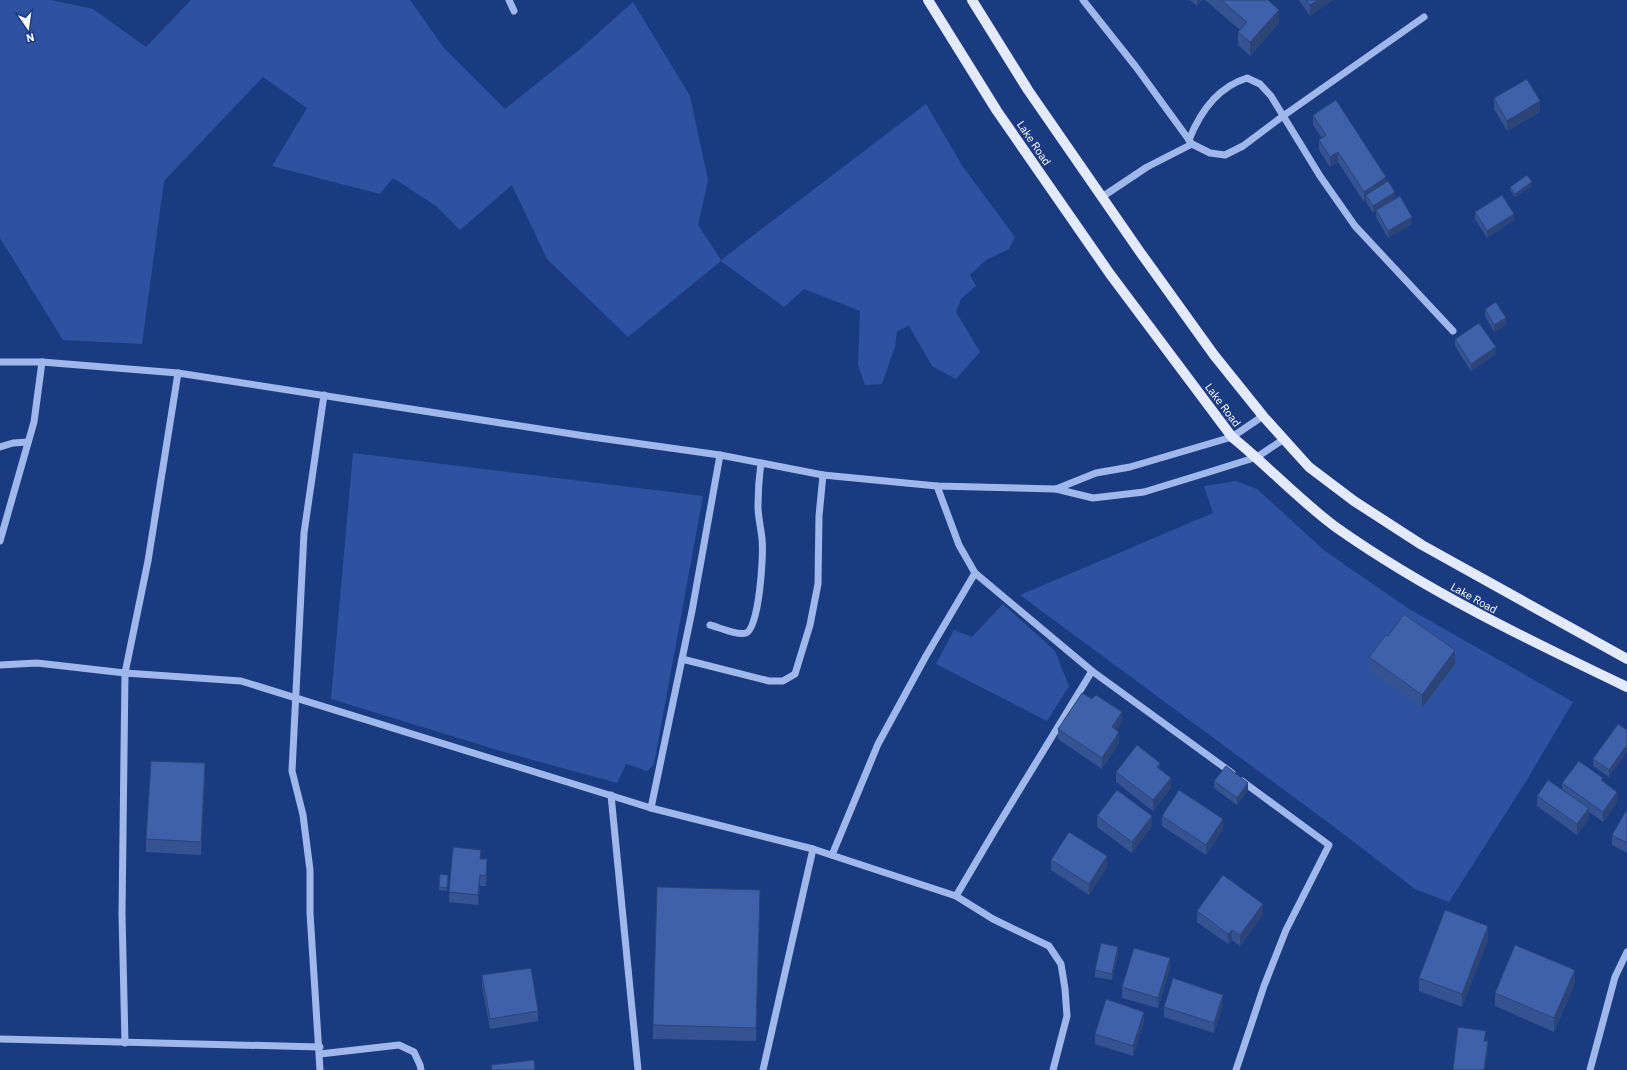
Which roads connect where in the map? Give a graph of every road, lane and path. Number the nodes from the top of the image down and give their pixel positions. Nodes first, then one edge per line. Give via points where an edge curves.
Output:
1 (509, 0) edge
2 (928, 0) edge
3 (972, 0) edge
4 (1083, 0) edge
5 (514, 11) dead end
6 (1424, 17) dead end
7 (1283, 116) junction
8 (1191, 142) junction
9 (1102, 197) junction
10 (1453, 331) dead end
11 (0, 362) edge
12 (42, 362) junction
13 (178, 373) junction
14 (324, 395) junction
15 (1262, 416) junction
16 (1232, 437) junction
17 (1284, 439) junction
18 (28, 442) junction
19 (0, 447) edge
20 (720, 455) junction
21 (1257, 457) junction
22 (761, 463) junction
23 (823, 475) junction
24 (936, 486) junction
25 (1056, 489) junction
26 (0, 540) edge
27 (975, 574) junction
28 (710, 625) dead end
29 (1627, 658) edge
30 (682, 659) junction
31 (0, 664) edge
32 (1092, 671) junction
33 (125, 673) junction
34 (1627, 687) edge
35 (295, 698) junction
36 (611, 795) junction
37 (651, 808) junction
38 (813, 849) junction
39 (832, 855) junction
40 (956, 896) junction
41 (1627, 952) edge
42 (0, 1039) edge
43 (125, 1043) junction
44 (320, 1050) junction
45 (320, 1070) edge
46 (421, 1070) edge
47 (638, 1070) edge
48 (763, 1070) edge
49 (1053, 1070) edge
50 (1236, 1070) edge
51 (1590, 1070) edge

1 - 5 street
2 - 16 main road, Lake Road via 997,111 1088,243
3 - 9 main road, Lake Road via 1028,90
4 - 8 street
6 - 7 street
7 - 8 street via 1243,146 1225,155 1210,153
7 - 8 street via 1260,84 1247,78 1230,85 1211,101 1196,123
7 - 10 street via 1355,226
8 - 9 street
9 - 15 main road, Lake Road via 1214,355
11 - 12 street
12 - 13 street
12 - 18 street via 34,422
13 - 14 street
13 - 33 street via 148,561
14 - 20 street
14 - 35 street via 304,533
15 - 16 street
15 - 17 main road, Lake Road
16 - 21 main road, Lake Road
16 - 25 street via 1130,467 1096,473
17 - 21 street
17 - 29 main road, Lake Road via 1310,467 1354,501 1422,546
18 - 19 street
18 - 26 street
20 - 22 street
20 - 30 street
21 - 25 street via 1144,492 1093,498
21 - 34 main road, Lake Road via 1337,527 1414,579 1503,627
22 - 23 street
22 - 28 street via 758,507 762,557 758,604 752,628 746,633 738,634
23 - 24 street
23 - 30 street via 819,516 818,584 810,625 795,674 783,681 769,681
24 - 25 street
24 - 27 street via 959,545
27 - 32 street
27 - 39 street via 878,744
30 - 37 street
31 - 33 street via 37,663
32 - 40 street
32 - 50 street via 1329,845 1286,930
33 - 35 street via 241,681
33 - 43 street via 122,914
35 - 36 street
35 - 44 street via 292,771 303,815 310,870 310,913
36 - 37 street
36 - 47 street
37 - 38 street
38 - 39 street
38 - 48 street
39 - 40 street
40 - 49 street via 993,919 1048,946 1061,964 1066,989 1066,1016
41 - 51 street via 1615,977
42 - 43 street
43 - 44 street
44 - 45 street
44 - 46 street via 399,1045 414,1052

